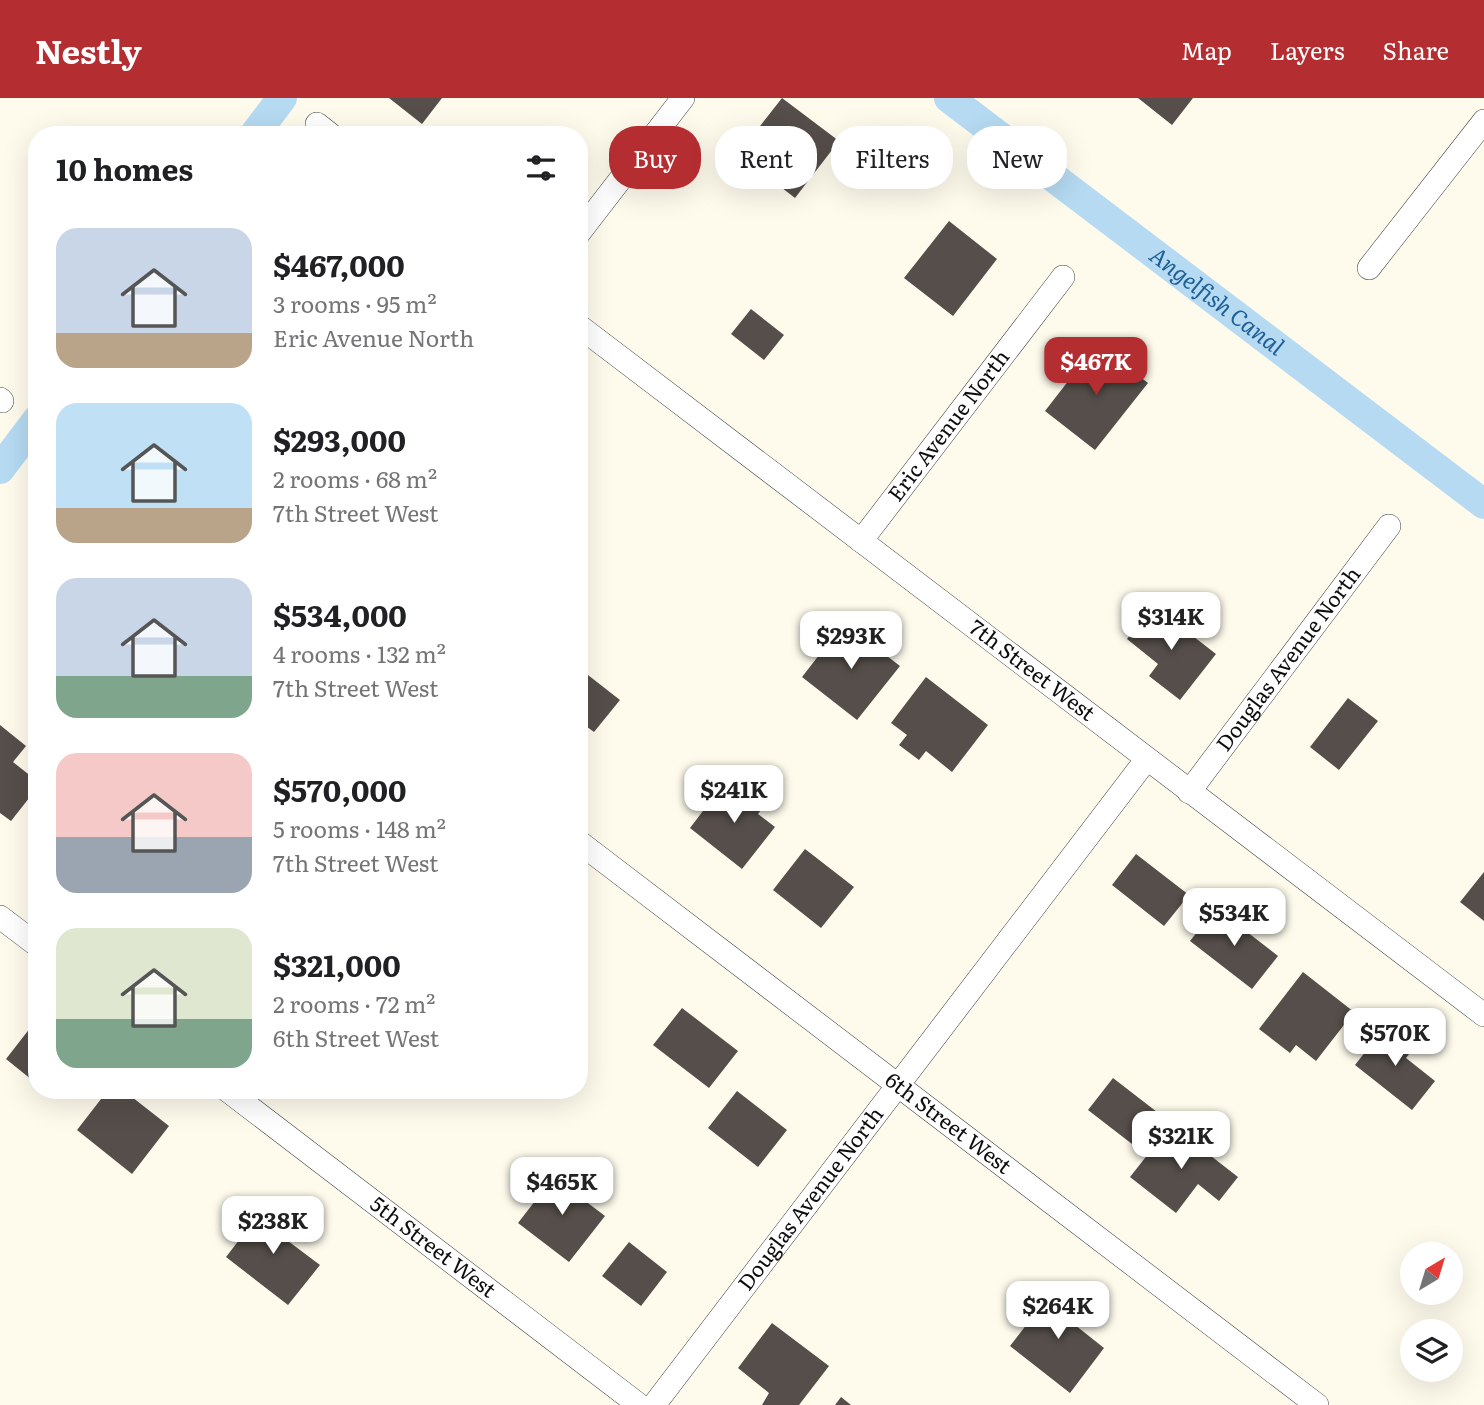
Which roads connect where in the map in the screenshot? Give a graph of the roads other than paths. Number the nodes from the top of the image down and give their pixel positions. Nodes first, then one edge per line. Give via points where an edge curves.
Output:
1 (683, 98) edge
2 (1484, 121) edge
3 (588, 221) edge
4 (1369, 268) dead end
5 (1063, 277) dead end
6 (588, 333) edge
7 (1389, 526) dead end
8 (861, 541) junction
9 (1146, 760) junction
10 (1189, 792) junction
11 (588, 849) edge
12 (0, 917) edge
13 (28, 938) edge
14 (1484, 1015) edge
15 (898, 1085) junction
16 (239, 1099) edge
17 (639, 1405) edge
18 (654, 1405) edge
19 (1317, 1405) edge

1 - 3 street
2 - 4 street
5 - 8 street, Eric Avenue North
6 - 8 street, 7th Street West
7 - 10 street, Douglas Avenue North
8 - 9 street, 7th Street West
9 - 10 street, 7th Street West
9 - 15 street, Douglas Avenue North
10 - 14 street, 7th Street West
11 - 15 street, 6th Street West
12 - 13 street
15 - 18 street, Douglas Avenue North
15 - 19 street, 6th Street West
16 - 17 street, 5th Street West

